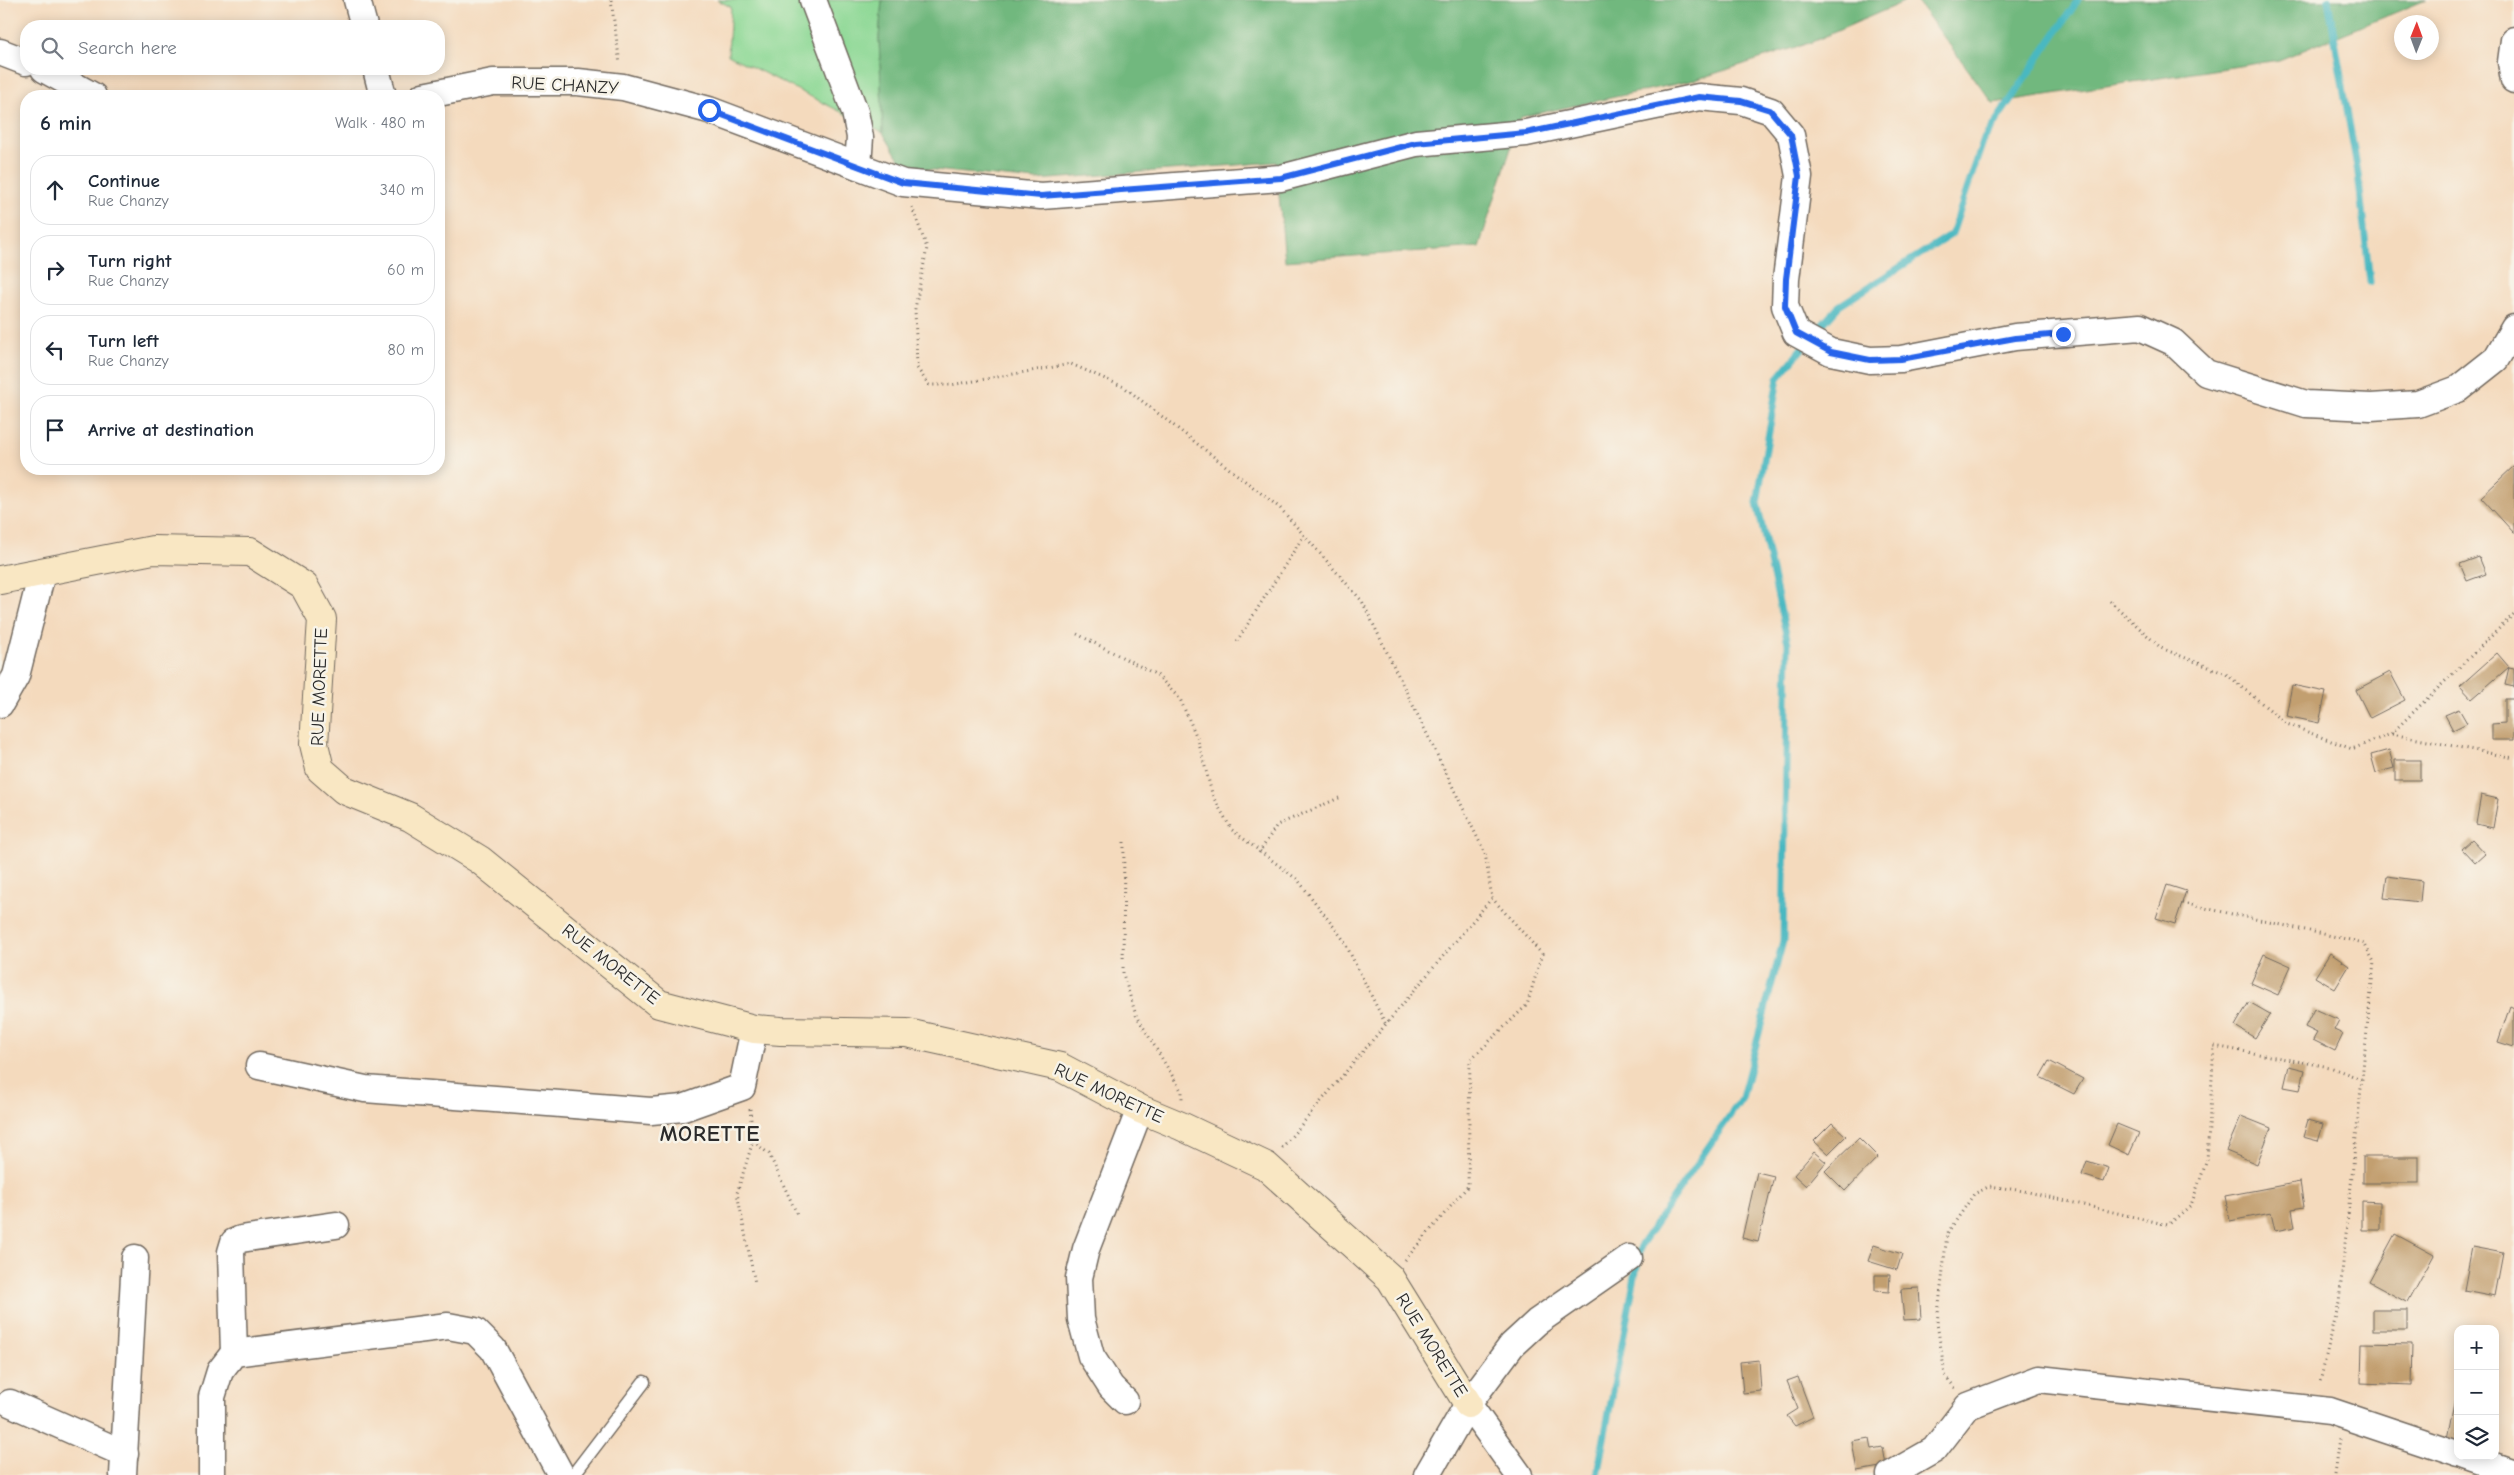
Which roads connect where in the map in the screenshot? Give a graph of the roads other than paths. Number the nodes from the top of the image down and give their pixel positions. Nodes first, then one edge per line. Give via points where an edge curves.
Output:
1 (357, 0) edge
2 (813, 0) edge
3 (362, 20) edge
4 (2514, 40) edge
5 (0, 52) edge
6 (20, 60) edge
7 (55, 75) edge
8 (378, 75) edge
9 (2514, 80) edge
10 (82, 90) edge
11 (381, 90) edge
12 (445, 92) edge
13 (858, 166) junction
14 (2514, 328) edge
15 (42, 572) junction
16 (0, 580) edge
17 (0, 704) edge
18 (754, 1029) junction
19 (260, 1066) dead end
20 (1140, 1110) junction
21 (336, 1225) dead end
22 (135, 1258) dead end
23 (1629, 1258) dead end
24 (234, 1353) junction
25 (644, 1382) dead end
26 (1125, 1401) dead end
27 (10, 1404) dead end
28 (1468, 1404) junction
29 (2454, 1453) edge
30 (2477, 1460) edge
31 (124, 1465) edge
32 (2514, 1473) edge
33 (212, 1475) edge
34 (561, 1475) edge
35 (573, 1475) edge
36 (1427, 1475) edge
37 (1519, 1475) edge
38 (1890, 1475) edge

1 - 3 street
2 - 13 street via 855,112 860,137
4 - 9 street via 2511,62
5 - 6 street
7 - 10 street
8 - 11 street
12 - 13 street, RUE CHANZY via 492,82 578,82 623,87 709,110
13 - 14 street, RUE CHANZY via 903,183 1041,196 1278,179 1416,143 1526,133 1699,97 1741,101 1770,110 1791,135 1799,176 1785,306 1796,333 1831,352 1870,360 1901,359 2015,338 2140,327 2173,342 2206,373 2306,404 2371,407 2418,404 2458,389 2496,359
15 - 16 street, RUE MORETTE
15 - 17 street via 16,676
15 - 18 street, RUE MORETTE via 153,550 250,552 304,586 322,620 314,744 320,769 344,790 410,817 480,860 659,1004
18 - 19 street via 742,1087 683,1108 651,1111 365,1089
18 - 20 street, RUE MORETTE via 908,1033 1060,1068
20 - 26 street via 1086,1249 1079,1278 1081,1319 1090,1356
20 - 28 street, RUE MORETTE via 1266,1166 1390,1278
21 - 24 street via 241,1238 234,1242 231,1252
22 - 31 street
23 - 28 street via 1537,1322 1512,1345
24 - 33 street via 220,1371 212,1397
24 - 34 street via 448,1326 475,1332 493,1349
25 - 35 lane
27 - 31 street
28 - 36 street
28 - 37 street
29 - 38 street via 2330,1411 2039,1379 1968,1406 1934,1450
30 - 32 street

